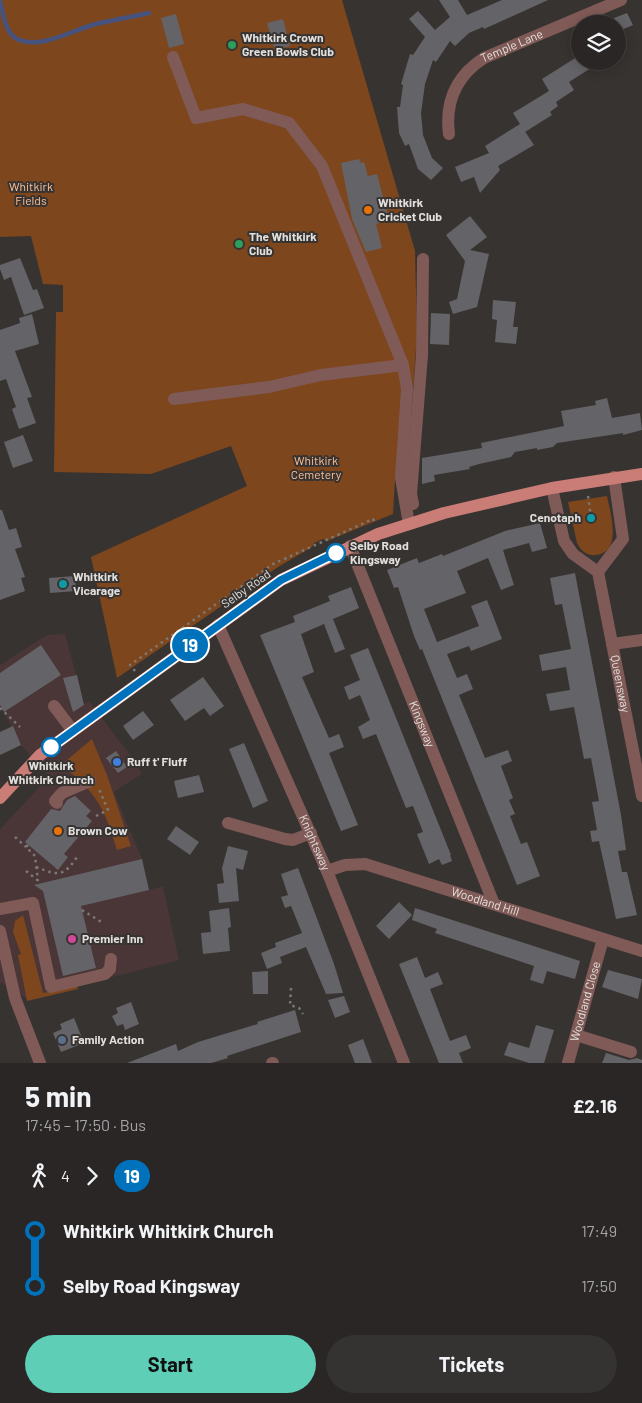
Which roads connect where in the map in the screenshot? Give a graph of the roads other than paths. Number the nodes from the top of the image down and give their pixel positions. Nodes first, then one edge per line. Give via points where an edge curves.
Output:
1 (622, 0) edge
2 (174, 58) dead end
3 (449, 134) dead end
4 (423, 259) dead end
5 (403, 365) junction
6 (174, 398) dead end
7 (642, 474) edge
8 (614, 477) junction
9 (552, 488) junction
10 (412, 522) junction
11 (350, 546) junction
12 (598, 572) junction
13 (218, 625) junction
14 (642, 640) edge
15 (612, 644) junction
16 (54, 706) dead end
17 (73, 731) junction
18 (90, 781) road end
19 (642, 796) edge
20 (0, 798) edge
21 (57, 802) dead end
22 (228, 823) dead end
23 (310, 834) junction
24 (327, 871) junction
25 (494, 904) junction
26 (0, 909) edge
27 (0, 931) edge
28 (603, 939) junction
29 (642, 951) edge
30 (111, 959) dead end
31 (4, 965) edge
32 (576, 1035) junction
33 (631, 1052) dead end
34 (40, 1063) edge
35 (404, 1063) edge
36 (568, 1063) edge

1 - 3 street, Temple Lane via 475,64 460,80 450,99
2 - 5 street via 196,118 244,109 289,123 322,166
4 - 10 street via 422,355 411,494
5 - 6 street via 321,375 269,387
5 - 10 street via 407,389 401,478
7 - 8 main road, Selby Road
8 - 9 main road, Selby Road
8 - 12 street via 623,539
9 - 10 main road, Selby Road via 491,500
9 - 12 street via 564,541
10 - 11 main road, Selby Road
11 - 13 main road, Selby Road via 281,580
11 - 25 street, Kingsway
12 - 15 street, Queensway
13 - 17 main road, Selby Road
13 - 23 street, Knightsway
14 - 15 street
15 - 19 street, Queensway
16 - 17 street
17 - 20 main road, Selby Road via 40,755
18 - 21 street via 62,793
22 - 23 street via 285,839 293,840
23 - 24 street, Knightsway
24 - 25 street, Woodland Hill via 345,865 365,864
24 - 35 street, Knightsway
25 - 28 street, Woodland Hill
26 - 30 street via 33,903 51,987 105,974 110,969
27 - 31 street
28 - 29 street, Woodland Hill
28 - 32 street, Woodland Close
31 - 34 street
32 - 33 street
32 - 36 street, Woodland Close

